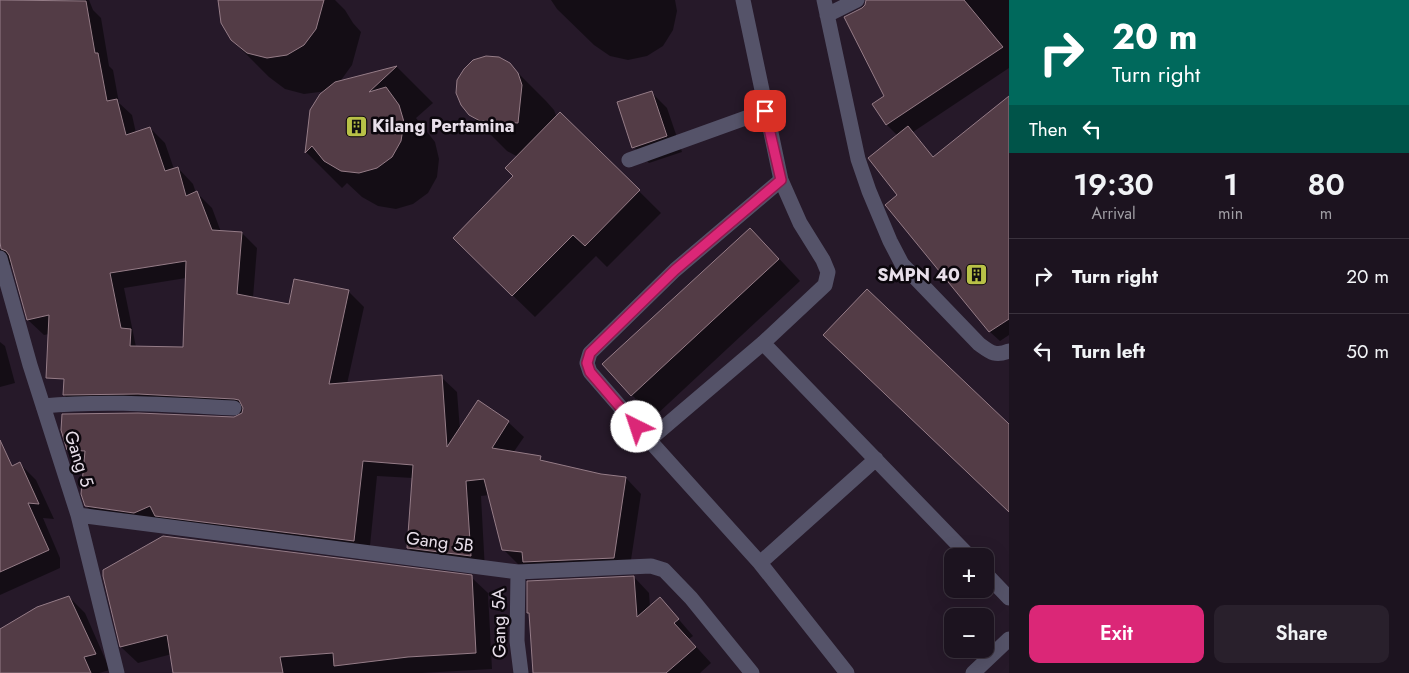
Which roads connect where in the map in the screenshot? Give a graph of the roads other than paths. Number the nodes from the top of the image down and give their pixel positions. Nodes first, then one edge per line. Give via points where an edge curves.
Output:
1 (743, 0) edge
2 (857, 0) edge
3 (826, 7) edge
4 (765, 111) junction
5 (629, 160) dead end
6 (781, 180) junction
7 (0, 258) edge
8 (763, 343) junction
9 (1009, 351) edge
10 (43, 406) junction
11 (234, 408) dead end
12 (649, 440) junction
13 (876, 459) junction
14 (78, 515) junction
15 (961, 548) edge
16 (760, 563) junction
17 (518, 572) junction
18 (994, 582) edge
19 (1009, 598) edge
20 (1009, 639) edge
21 (117, 673) edge
22 (521, 673) edge
23 (752, 673) edge
24 (848, 673) edge
25 (973, 673) edge

1 - 4 street
2 - 3 street
3 - 9 street via 858,159 902,264 979,344 996,355
4 - 5 street
4 - 6 street
6 - 8 street via 800,223 828,272 826,285
6 - 12 street via 675,270 590,353 587,363 590,372
7 - 10 street, Gang 5
8 - 12 street
8 - 13 street
10 - 11 street via 75,403
10 - 14 street, Gang 5
12 - 16 street
13 - 15 street
13 - 16 street
14 - 17 street, Gang 5B
14 - 21 street, Gang 5
16 - 24 street
17 - 22 street, Gang 5A via 517,641
17 - 23 street, Gang 5B via 651,566 664,570
18 - 19 street
20 - 25 street

